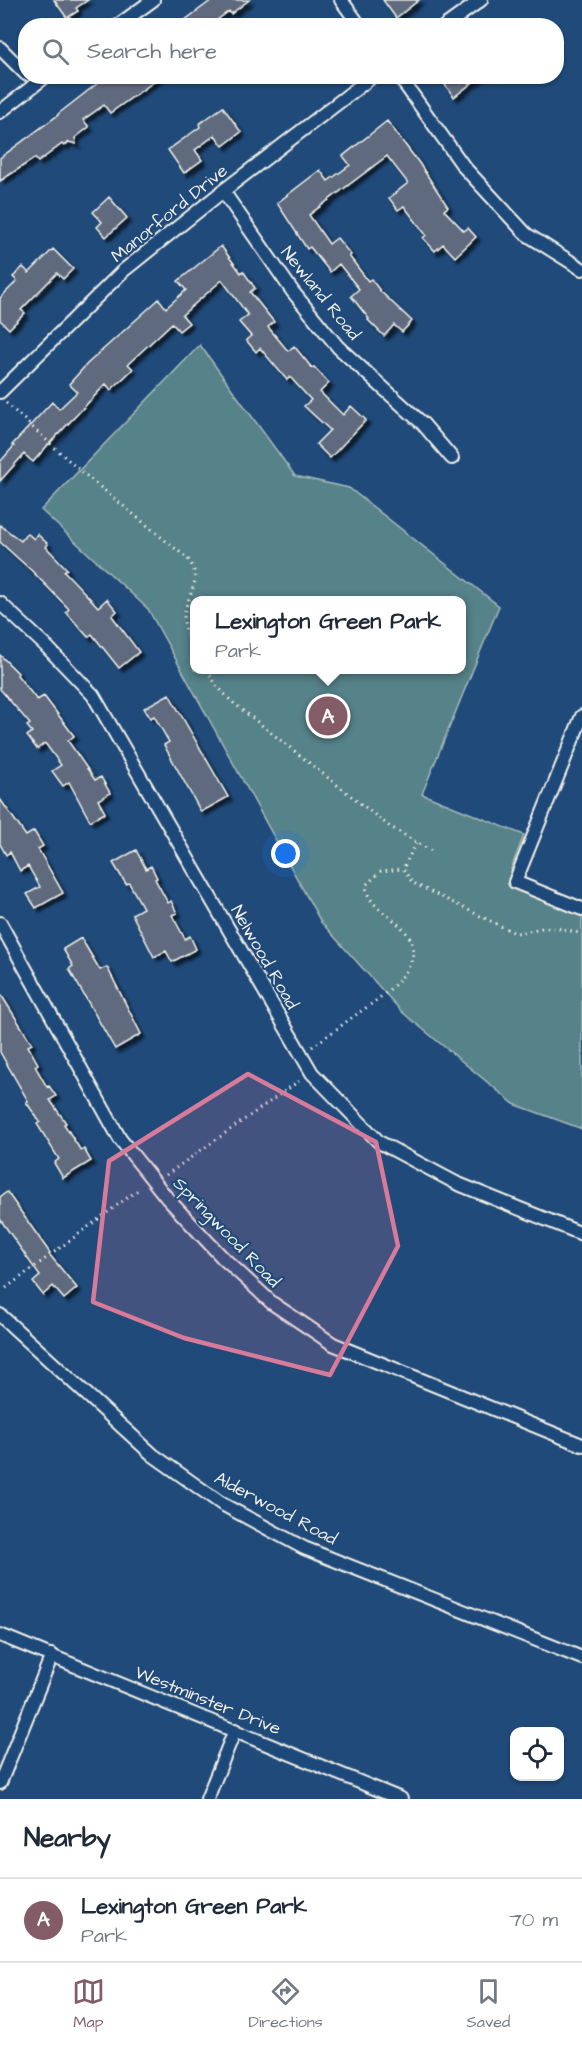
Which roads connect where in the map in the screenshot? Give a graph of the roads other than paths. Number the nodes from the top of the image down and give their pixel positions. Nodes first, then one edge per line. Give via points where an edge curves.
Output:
1 (153, 0) edge
2 (341, 0) edge
3 (481, 0) edge
4 (128, 18) edge
5 (354, 18) edge
6 (456, 18) edge
7 (0, 48) edge
8 (18, 64) edge
9 (28, 84) edge
10 (363, 84) edge
11 (405, 84) edge
12 (0, 112) edge
13 (224, 191) junction
14 (582, 269) edge
15 (3, 398) edge
16 (452, 458) dead end
17 (0, 603) edge
18 (582, 716) edge
19 (582, 909) edge
20 (0, 923) edge
21 (582, 1234) edge
22 (0, 1314) edge
23 (582, 1445) edge
24 (0, 1635) edge
25 (52, 1655) junction
26 (582, 1658) edge
27 (235, 1730) junction
28 (0, 1784) edge
29 (207, 1799) edge
30 (401, 1799) edge

1 - 4 street
2 - 5 street
3 - 6 street
7 - 8 street
9 - 12 street
10 - 13 street, Manorford Drive
11 - 14 street via 464,167 526,234
13 - 15 street, Manorford Drive via 123,271
13 - 16 street, Newland Road via 292,292 338,347 423,424
17 - 21 street, Nelwood Road via 93,695 312,1073 379,1142 456,1184
18 - 19 street via 515,882
20 - 23 street, Springwood Road via 120,1139 167,1198 272,1303 333,1344
22 - 26 street, Alderwood Road via 153,1455 222,1504 304,1548
24 - 25 street, Westminster Drive
25 - 27 street, Westminster Drive
25 - 28 street
27 - 29 street
27 - 30 street, Westminster Drive

